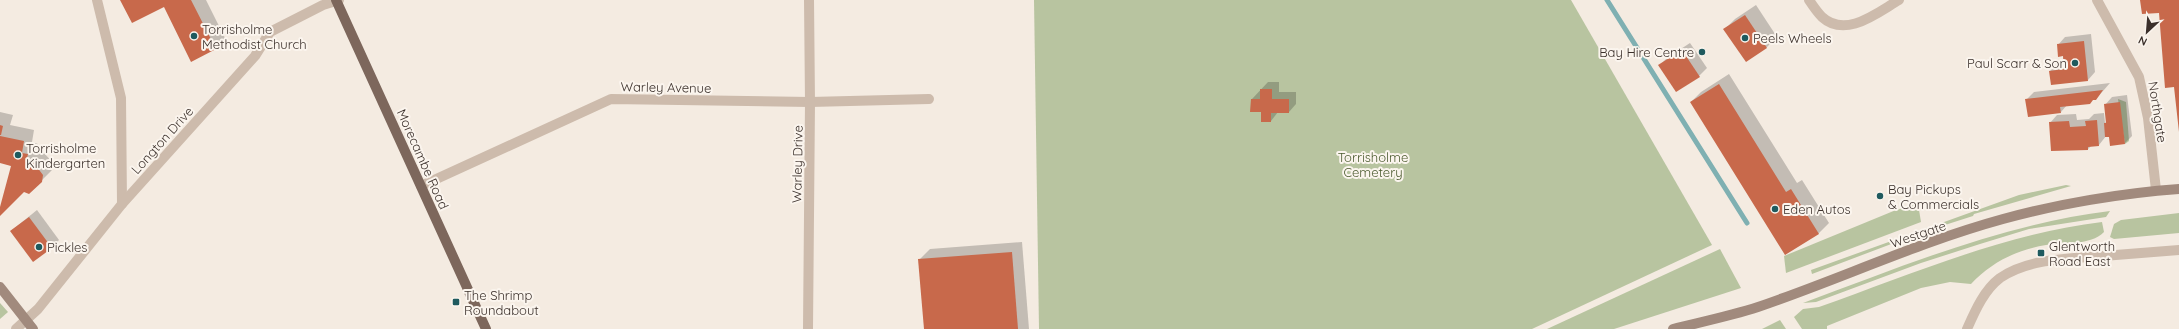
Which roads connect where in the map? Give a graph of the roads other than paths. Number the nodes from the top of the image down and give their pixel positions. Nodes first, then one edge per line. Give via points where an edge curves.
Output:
1 (97, 0) edge
2 (337, 0) edge
3 (809, 0) edge
4 (1809, 0) edge
5 (1899, 0) edge
6 (2097, 0) edge
7 (929, 99) dead end
8 (810, 102) junction
9 (421, 186) junction
10 (2179, 189) edge
11 (2156, 190) junction
12 (122, 204) junction
13 (2179, 250) edge
14 (0, 287) edge
15 (30, 325) edge
16 (16, 329) edge
17 (486, 329) edge
18 (808, 329) edge
19 (1673, 329) edge
20 (1967, 329) edge

1 - 12 street via 121,98
2 - 9 main road, Morecambe Road
2 - 12 street, Longton Drive via 270,32 255,56
3 - 8 street, Warley Drive
4 - 5 street via 1823,18 1844,25 1861,23
6 - 11 street, Northgate via 2139,77 2148,118
7 - 8 street, Warley Avenue
8 - 9 street, Warley Avenue via 611,99
8 - 18 street, Warley Drive
9 - 17 main road, Morecambe Road
10 - 11 street, Westgate
11 - 19 street, Westgate via 2002,219 1918,247 1757,307
12 - 15 street, Longton Drive
13 - 20 street via 2056,260 2015,270 1991,287
14 - 15 street
15 - 16 street, Longton Drive

